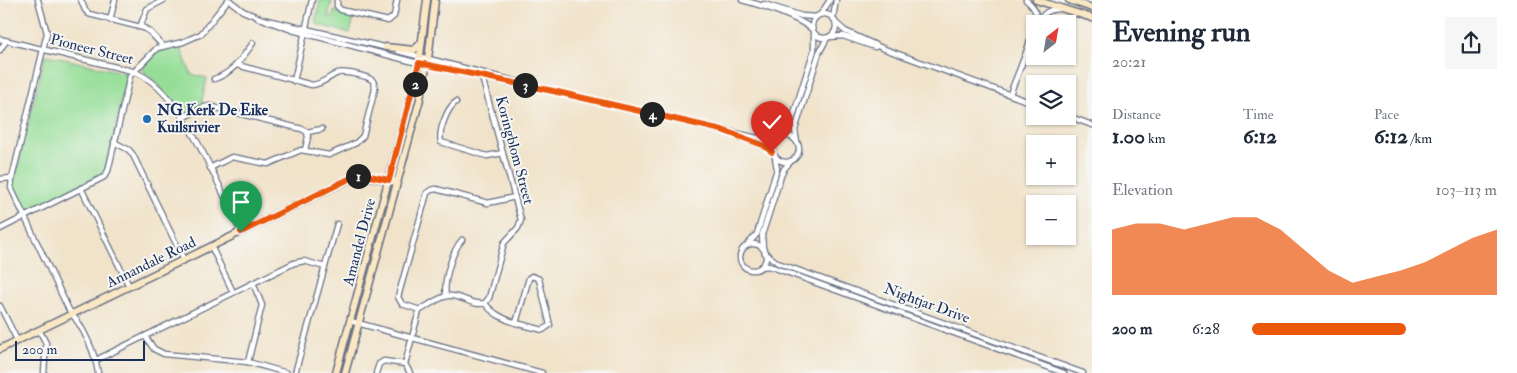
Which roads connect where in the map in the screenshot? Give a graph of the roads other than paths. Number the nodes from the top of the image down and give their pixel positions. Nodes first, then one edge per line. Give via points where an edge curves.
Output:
1 (38, 0) edge
2 (81, 0) edge
3 (115, 0) edge
4 (164, 0) edge
5 (229, 0) edge
6 (312, 0) edge
7 (337, 0) edge
8 (396, 0) edge
9 (427, 0) edge
10 (436, 0) edge
11 (742, 0) edge
12 (830, 0) edge
13 (836, 0) edge
14 (1026, 0) edge
15 (1036, 0) edge
16 (1069, 0) edge
17 (755, 3) junction
18 (1092, 8) edge
19 (1067, 9) junction
20 (818, 15) junction
21 (1036, 15) edge
22 (1044, 15) edge
23 (1092, 18) edge
24 (110, 20) junction
25 (835, 20) junction
26 (140, 27) junction
27 (306, 31) junction
28 (813, 32) junction
29 (829, 38) junction
30 (0, 39) edge
31 (6, 41) junction
32 (423, 42) junction
33 (253, 43) dead end
34 (163, 46) junction
35 (386, 47) junction
36 (882, 48) junction
37 (0, 50) edge
38 (43, 50) junction
39 (1026, 51) edge
40 (420, 60) junction
41 (427, 61) junction
42 (236, 66) junction
43 (480, 71) junction
44 (135, 72) junction
45 (482, 77) junction
46 (214, 79) dead end
47 (294, 81) junction
48 (553, 91) junction
49 (1010, 94) junction
50 (1026, 100) edge
51 (456, 102) dead end
52 (182, 118) junction
53 (1076, 119) edge
54 (1092, 125) edge
55 (322, 130) dead end
56 (722, 130) junction
57 (307, 132) junction
58 (780, 138) junction
59 (114, 142) junction
60 (797, 142) junction
61 (305, 150) junction
62 (503, 153) junction
63 (775, 156) junction
64 (791, 161) junction
65 (210, 168) junction
66 (12, 178) junction
67 (0, 179) edge
68 (389, 180) junction
69 (397, 182) junction
70 (81, 188) junction
71 (515, 197) junction
72 (24, 217) junction
73 (336, 224) dead end
74 (0, 229) edge
75 (241, 232) junction
76 (462, 240) dead end
77 (747, 245) junction
78 (211, 246) junction
79 (764, 250) junction
80 (184, 260) junction
81 (325, 267) junction
82 (760, 267) junction
83 (253, 283) junction
84 (129, 286) junction
85 (233, 292) junction
86 (446, 296) junction
87 (485, 303) junction
88 (0, 306) edge
89 (419, 311) junction
90 (72, 314) junction
91 (350, 321) junction
92 (359, 323) junction
93 (516, 323) junction
94 (39, 330) junction
95 (145, 336) junction
96 (412, 337) junction
97 (17, 340) junction
98 (0, 349) edge
99 (96, 360) junction
100 (248, 362) junction
101 (405, 364) junction
102 (44, 373) edge
103 (98, 373) edge
104 (287, 373) edge
105 (295, 373) edge
106 (336, 373) edge
107 (345, 373) edge
108 (376, 373) edge
109 (410, 373) edge
110 (542, 373) edge
111 (1064, 373) edge
112 (1083, 373) edge

1 - 38 street via 47,30
2 - 24 street via 89,14
3 - 24 street
4 - 26 street via 147,9
5 - 27 street via 243,12
5 - 34 street via 201,34
6 - 27 street
7 - 8 street via 341,10 388,21 394,16
9 - 32 street, Amandel Drive
10 - 41 street, Amandel Drive
11 - 17 street
12 - 20 street
13 - 25 street
14 - 21 street
15 - 19 street
16 - 18 street
17 - 20 street via 802,16
17 - 28 street via 802,22
19 - 22 street via 1052,10
19 - 23 street
20 - 25 street via 826,14
20 - 28 street via 812,24
24 - 26 street
25 - 29 street via 836,31
25 - 36 street via 845,31
26 - 34 street
27 - 35 street
27 - 40 street
27 - 47 street
28 - 29 street
28 - 58 street via 814,50 790,126
29 - 36 street via 843,36
29 - 60 street via 819,53 796,129
30 - 31 street, Pioneer Street
31 - 37 street
31 - 38 street, Pioneer Street
32 - 35 street via 414,50
32 - 40 street, Amandel Drive
33 - 42 street
34 - 44 street via 152,52
35 - 40 street
36 - 49 street
38 - 44 street, Pioneer Street
38 - 66 street
39 - 49 street
40 - 41 street
40 - 68 street, Amandel Drive
41 - 43 street
41 - 45 street
41 - 69 street, Amandel Drive
42 - 46 street
42 - 47 street
43 - 45 street, Koringblom Street
43 - 48 street
44 - 52 street, Pioneer Street via 155,84
44 - 59 street via 130,76
45 - 48 street
45 - 62 street, Koringblom Street
47 - 61 street via 315,85 344,72 369,78 375,87 360,140 331,154
48 - 56 street
49 - 50 street
51 - 62 street via 447,113 441,142 487,156
52 - 57 street via 209,106
52 - 65 street, Pioneer Street
53 - 54 street
55 - 57 street
56 - 58 street via 762,140
56 - 63 street via 763,145
57 - 61 street
58 - 60 street via 790,137
58 - 63 street via 774,146
59 - 70 street via 106,175
59 - 80 street via 133,155
60 - 64 street via 799,153
61 - 65 street via 270,164 234,157
62 - 71 street, Koringblom Street
63 - 64 street via 783,162
63 - 77 street via 777,169 755,236
64 - 79 street via 781,176 762,235
65 - 75 street, Pioneer Street
66 - 67 street
66 - 72 street via 12,192
68 - 69 street, Annandale Road
68 - 75 street, Annandale Road via 353,177
68 - 91 street, Amandel Drive
69 - 92 street, Amandel Drive
70 - 72 street
70 - 84 street
71 - 87 street, Koringblom Street via 520,223 503,245
71 - 89 street via 488,204 436,190 427,193 398,297 402,304
72 - 74 street
72 - 90 street
73 - 81 street
75 - 78 street, Annandale Road
76 - 86 street via 454,251 445,287
77 - 79 street via 754,244
77 - 82 street via 740,252 742,265 751,270
78 - 80 street, Annandale Road
78 - 85 street
79 - 82 street via 765,262
79 - 112 street, Nightjar Drive via 778,263
80 - 84 street, Annandale Road
81 - 83 street via 300,262
81 - 105 street
82 - 111 street, Nightjar Drive via 775,268
83 - 85 street
83 - 100 street via 262,305
84 - 90 street, Annandale Road
85 - 95 street
86 - 87 street
86 - 89 street
87 - 93 street via 497,314
88 - 97 street
89 - 96 street
90 - 94 street, Annandale Road
90 - 99 street
91 - 92 street
91 - 106 street, Amandel Drive
92 - 96 street
92 - 107 street, Amandel Drive
93 - 93 street via 529,278 536,276 550,325 543,330
94 - 97 street, Annandale Road
94 - 102 street via 46,343
95 - 99 street
95 - 100 street via 154,349 164,354
96 - 101 street
96 - 110 street
97 - 98 street, Annandale Road
99 - 103 street
100 - 104 street
101 - 108 street via 384,361
101 - 109 street

